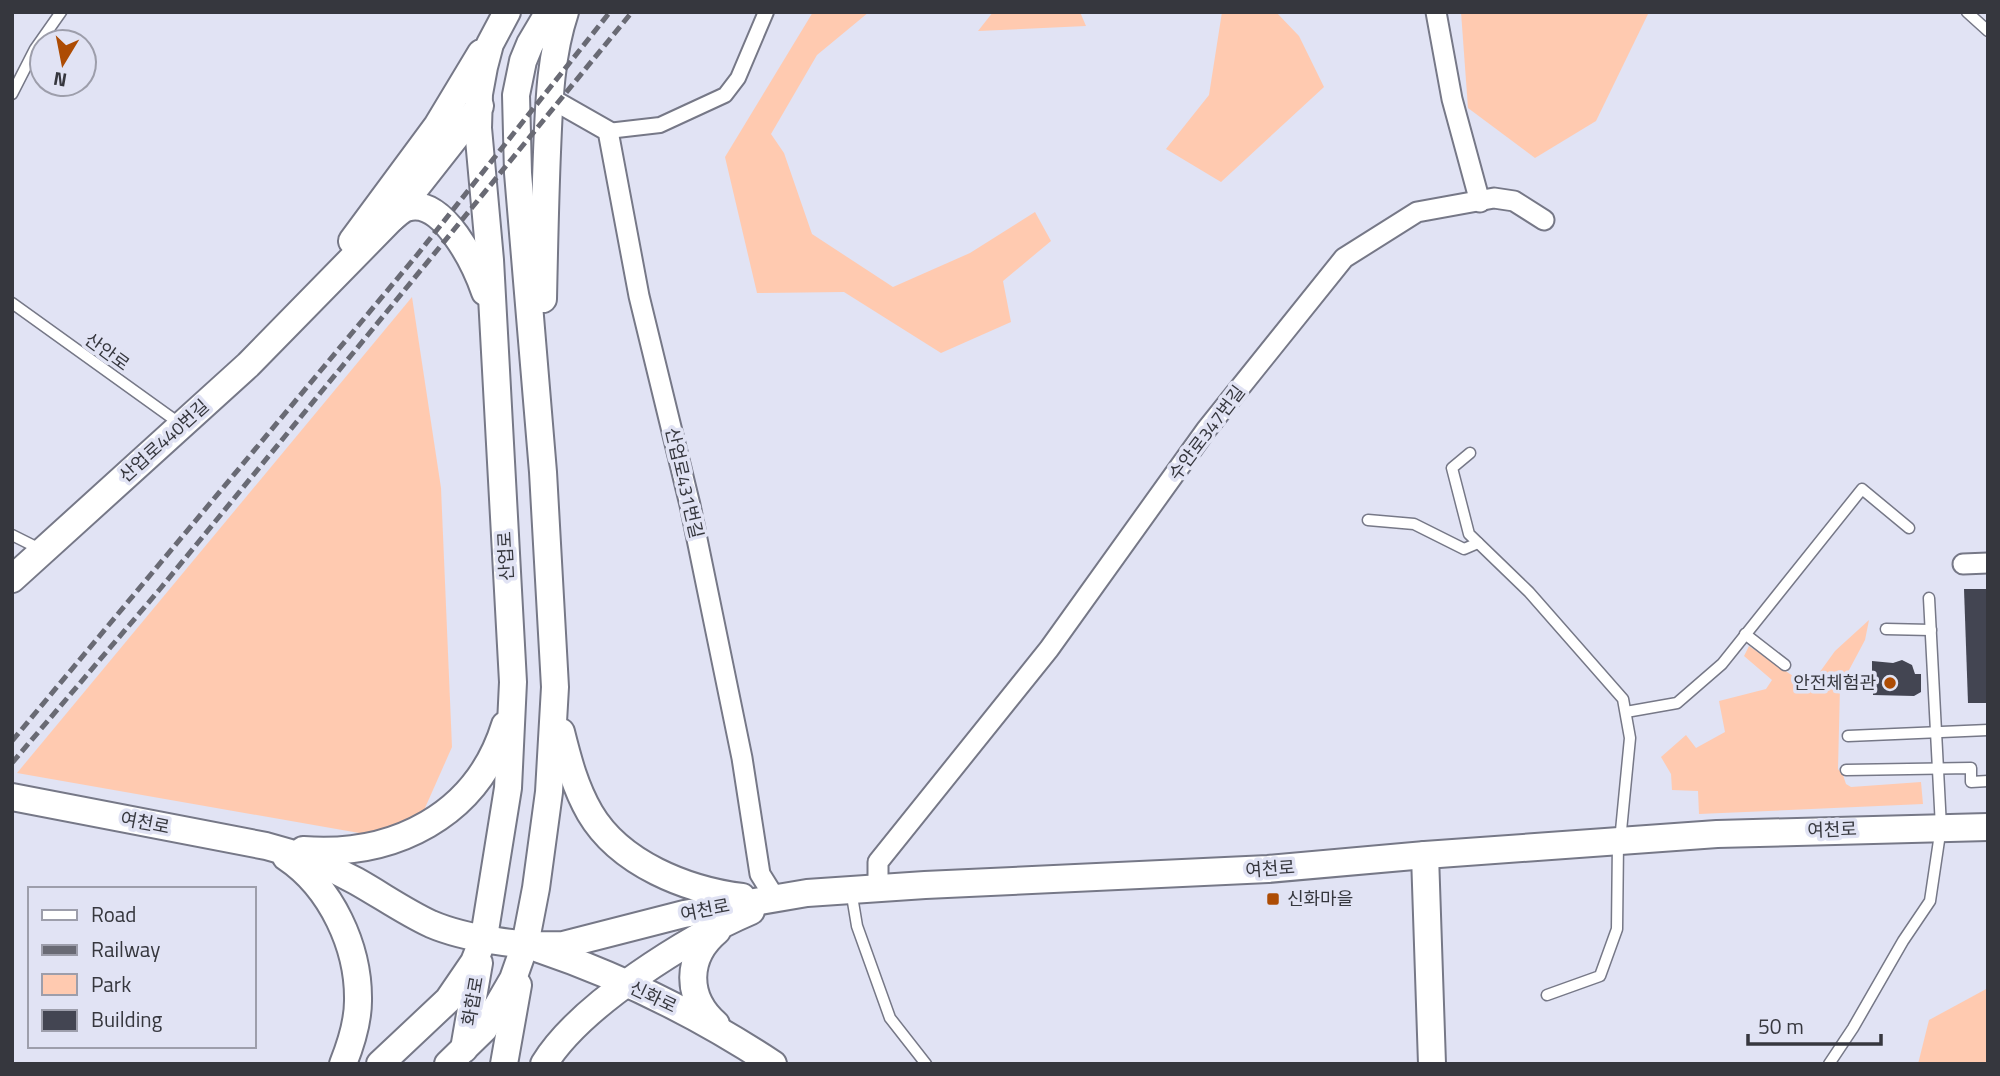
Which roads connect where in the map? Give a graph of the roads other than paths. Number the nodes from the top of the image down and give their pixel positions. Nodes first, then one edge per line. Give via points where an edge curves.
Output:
1 (61, 12) edge
2 (766, 12) edge
3 (1436, 12) edge
4 (1967, 12) edge
5 (552, 16) edge
6 (503, 18) edge
7 (1988, 31) edge
8 (12, 94) edge
9 (550, 98) junction
10 (478, 110) junction
11 (437, 126) junction
12 (608, 131) junction
13 (518, 173) junction
14 (1480, 202) junction
15 (393, 218) junction
16 (1544, 220) dead end
17 (311, 299) junction
18 (12, 303) edge
19 (492, 311) junction
20 (183, 426) junction
21 (1470, 453) dead end
22 (543, 472) junction
23 (1368, 520) dead end
24 (1909, 528) dead end
25 (12, 535) edge
26 (1478, 543) junction
27 (43, 550) junction
28 (1988, 563) edge
29 (1964, 564) dead end
30 (12, 579) edge
31 (1929, 598) dead end
32 (1886, 629) dead end
33 (1931, 630) junction
34 (1745, 634) junction
35 (1786, 665) dead end
36 (513, 682) junction
37 (555, 687) junction
38 (1626, 712) junction
39 (1988, 730) edge
40 (1936, 732) junction
41 (1848, 736) dead end
42 (1938, 769) junction
43 (1846, 770) dead end
44 (1988, 782) edge
45 (12, 797) edge
46 (1941, 827) junction
47 (1988, 827) edge
48 (1619, 841) junction
49 (266, 846) junction
50 (1425, 855) junction
51 (878, 888) junction
52 (851, 890) junction
53 (807, 893) junction
54 (775, 898) junction
55 (729, 920) junction
56 (484, 937) junction
57 (525, 945) junction
58 (627, 985) junction
59 (1547, 995) dead end
60 (731, 1036) junction
61 (458, 1059) edge
62 (343, 1064) edge
63 (380, 1064) edge
64 (504, 1064) edge
65 (544, 1064) edge
66 (773, 1064) edge
67 (926, 1064) edge
68 (1432, 1064) edge
69 (1829, 1064) edge

1 - 8 lane
2 - 12 street via 738,78 725,95 660,125
3 - 14 street via 1452,99
4 - 7 lane
5 - 9 main road via 556,41
5 - 10 main road, 산업로440번길
5 - 13 main road via 530,44 518,79
6 - 10 main road, 산업로 via 484,67
6 - 11 main road, 산업로440번길
9 - 12 street
9 - 22 main road via 544,228
10 - 11 main road via 455,114
10 - 13 main road via 494,112 506,121
10 - 15 main road, 산업로440번길
10 - 19 main road, 산업로
11 - 17 main road, 산업로440번길
12 - 54 street, 산업로431번길 via 639,296 693,518 742,758 760,874
13 - 22 main road
14 - 16 street, 수안로347번길 via 1494,198 1514,201
14 - 51 street, 수안로347번길 via 1417,212 1344,258 1206,430 1049,649 878,862
15 - 17 main road, 산업로440번길
15 - 19 main road via 417,207 441,217 466,250
17 - 20 main road, 산업로440번길
18 - 20 lane, 산안로
19 - 36 main road, 산업로
20 - 27 main road, 산업로440번길
21 - 26 lane via 1452,468 1469,534
22 - 37 main road
23 - 26 lane via 1414,524 1464,549
24 - 34 lane via 1862,489
25 - 27 lane
26 - 38 lane via 1529,592 1615,689
27 - 30 main road, 산업로440번길
28 - 29 street
31 - 33 lane
32 - 33 lane
33 - 40 lane
34 - 35 lane
34 - 38 lane via 1722,664 1677,704
36 - 49 main road via 508,713 491,760 466,796 439,819 407,835 359,848 312,851
36 - 56 main road, 산업로 via 508,788
37 - 54 main road via 569,764 592,816 607,836 683,883 714,893
37 - 57 main road via 549,792
38 - 48 lane via 1630,738
39 - 40 lane
40 - 41 lane
40 - 42 lane
42 - 43 lane
42 - 44 lane via 1971,768 1971,782
42 - 46 lane
45 - 49 main road, 여천로
46 - 47 main road, 여천로
46 - 48 main road, 여천로
46 - 69 lane via 1930,901
48 - 50 main road, 여천로
48 - 59 lane via 1617,929 1600,976
49 - 56 main road, 여천로 via 322,864 431,923
49 - 62 main road via 296,863 321,890 353,958 356,1024
50 - 51 main road, 여천로 via 1268,869
50 - 68 main road
51 - 52 main road, 여천로
52 - 53 main road, 여천로
52 - 67 lane via 857,926 890,1018
53 - 54 main road, 여천로
53 - 55 main road
54 - 57 main road, 여천로 via 684,914 563,945
55 - 58 main road
55 - 60 main road via 704,946 692,983 700,1007
56 - 57 main road, 여천로
56 - 61 main road, 화합로
56 - 63 main road, 산업로 via 474,962 448,1000
57 - 58 main road, 신화로
57 - 61 main road via 500,1005
57 - 64 main road
58 - 60 main road, 신화로
58 - 65 main road via 573,1028
60 - 66 main road, 신화로

